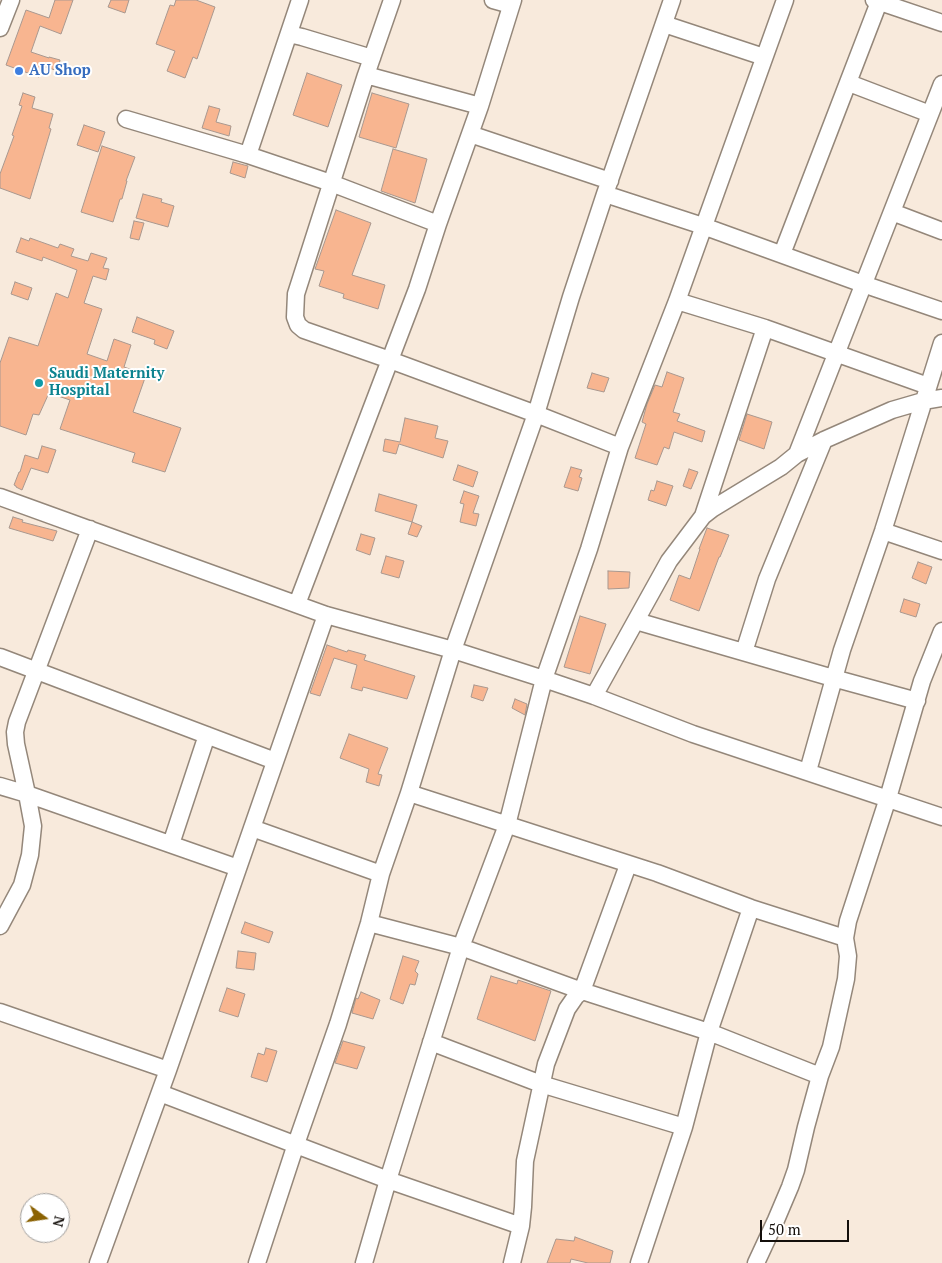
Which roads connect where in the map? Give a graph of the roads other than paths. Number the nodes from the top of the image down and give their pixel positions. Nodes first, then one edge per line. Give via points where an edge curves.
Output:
1 (11, 0) edge
2 (300, 0) edge
3 (392, 0) edge
4 (493, 0) edge
5 (672, 0) edge
6 (785, 0) edge
7 (876, 1) edge
8 (512, 3) edge
9 (942, 23) edge
10 (664, 24) junction
11 (0, 28) edge
12 (289, 34) junction
13 (764, 57) junction
14 (372, 58) junction
15 (366, 75) junction
16 (849, 83) junction
17 (942, 84) edge
18 (480, 106) junction
19 (930, 114) junction
20 (126, 119) dead end
21 (470, 134) junction
22 (248, 155) junction
23 (331, 183) junction
24 (607, 188) junction
25 (892, 212) junction
26 (438, 224) junction
27 (703, 226) junction
28 (942, 231) edge
29 (782, 254) junction
30 (864, 284) junction
31 (677, 301) junction
32 (942, 311) edge
33 (765, 328) junction
34 (942, 343) edge
35 (836, 354) junction
36 (390, 360) junction
37 (925, 393) junction
38 (942, 398) edge
39 (536, 414) junction
40 (824, 440) junction
41 (620, 447) junction
42 (797, 454) junction
43 (0, 497) edge
44 (703, 516) junction
45 (90, 529) junction
46 (883, 531) junction
47 (942, 551) edge
48 (297, 604) junction
49 (326, 615) junction
50 (636, 621) junction
51 (942, 631) edge
52 (453, 650) junction
53 (744, 652) junction
54 (0, 657) edge
55 (36, 670) junction
56 (833, 678) junction
57 (544, 679) junction
58 (594, 696) junction
59 (917, 701) junction
60 (207, 735) junction
61 (275, 760) junction
62 (808, 772) junction
63 (0, 786) edge
64 (409, 793) junction
65 (27, 794) junction
66 (888, 798) junction
67 (942, 816) edge
68 (507, 825) junction
69 (252, 828) junction
70 (171, 844) junction
71 (628, 865) junction
72 (238, 868) junction
73 (381, 874) junction
74 (750, 908) junction
75 (369, 923) junction
76 (0, 926) edge
77 (845, 938) junction
78 (461, 947) junction
79 (582, 990) junction
80 (0, 1012) edge
81 (709, 1032) junction
82 (431, 1042) junction
83 (168, 1070) junction
84 (820, 1076) junction
85 (541, 1084) junction
86 (160, 1093) junction
87 (684, 1127) junction
88 (296, 1144) junction
89 (388, 1180) junction
90 (521, 1226) junction
91 (98, 1263) edge
92 (257, 1263) edge
93 (364, 1263) edge
94 (512, 1263) edge
95 (640, 1263) edge
96 (756, 1263) edge

1 - 11 street
2 - 12 street
3 - 14 street
4 - 8 street
5 - 10 street
6 - 13 street
7 - 9 street
7 - 16 street
8 - 18 street
10 - 13 street
10 - 24 street
12 - 14 street
12 - 22 street
13 - 27 street
14 - 15 street
15 - 18 street
15 - 23 street
16 - 19 street
16 - 29 street
17 - 19 street
18 - 21 street
19 - 25 street
20 - 22 street
21 - 24 street
21 - 26 street
22 - 23 street
23 - 26 street
23 - 36 street via 296,294 295,317 304,330
24 - 27 street
24 - 39 street
25 - 28 street
25 - 30 street
26 - 36 street
27 - 29 street
27 - 31 street
29 - 30 street
30 - 32 street
30 - 35 street
31 - 33 street
31 - 41 street
33 - 35 street
33 - 44 street
34 - 37 street
35 - 37 street
35 - 42 street
36 - 39 street
36 - 48 street
37 - 38 street
37 - 40 street
37 - 46 street
39 - 41 street
39 - 52 street
40 - 42 street
40 - 53 street via 767,579
41 - 57 street
42 - 44 street
43 - 45 street
44 - 50 street via 669,561
45 - 48 street
45 - 55 street
46 - 47 street
46 - 56 street
48 - 49 street
49 - 52 street
49 - 61 street
50 - 53 street
50 - 58 street
51 - 59 street
52 - 57 street
52 - 64 street
53 - 56 street
54 - 55 street
55 - 60 street
55 - 65 street via 15,732
56 - 59 street
56 - 62 street
57 - 58 street
57 - 68 street
58 - 62 street via 693,734
59 - 66 street
60 - 61 street
60 - 70 street
61 - 69 street
62 - 66 street
63 - 65 street
64 - 68 street
64 - 73 street
65 - 70 street
65 - 76 street via 33,826 30,855 22,885
66 - 67 street
66 - 77 street
68 - 71 street
68 - 78 street
69 - 72 street
69 - 73 street
70 - 72 street
71 - 74 street
71 - 79 street
72 - 83 street
73 - 75 street
74 - 77 street
74 - 81 street
75 - 78 street
75 - 88 street
77 - 84 street via 848,956 846,979 831,1047
78 - 79 street
78 - 82 street
79 - 81 street
79 - 85 street via 567,1009
80 - 83 street
81 - 84 street
81 - 87 street
82 - 85 street
82 - 89 street
83 - 86 street
84 - 96 street via 796,1170
85 - 87 street
85 - 90 street via 525,1161
86 - 88 street
86 - 91 street
87 - 95 street
88 - 89 street
88 - 92 street
89 - 90 street
89 - 93 street
90 - 94 street

